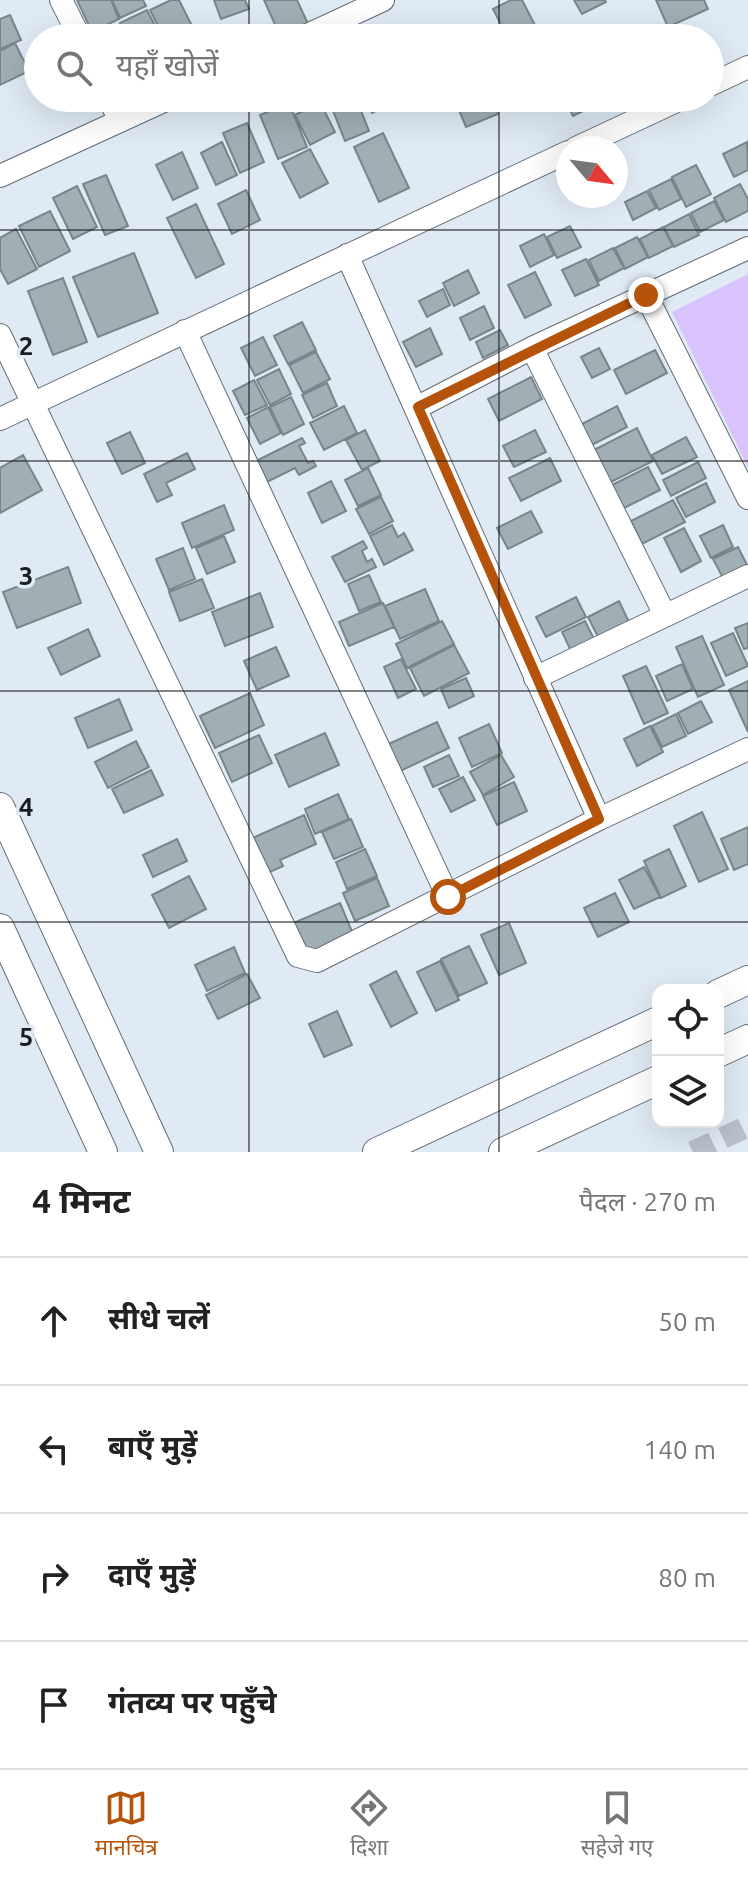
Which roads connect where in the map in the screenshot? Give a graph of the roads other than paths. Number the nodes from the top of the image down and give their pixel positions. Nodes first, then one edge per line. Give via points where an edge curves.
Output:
1 (61, 0) edge
2 (383, 0) edge
3 (73, 24) edge
4 (331, 24) edge
5 (748, 67) edge
6 (724, 78) edge
7 (116, 112) edge
8 (140, 112) edge
9 (653, 112) edge
10 (120, 121) junction
11 (602, 136) edge
12 (556, 158) edge
13 (0, 176) edge
14 (748, 248) edge
15 (347, 255) junction
16 (646, 295) junction
17 (185, 331) junction
18 (0, 335) edge
19 (532, 348) junction
20 (31, 403) junction
21 (418, 407) junction
22 (0, 419) edge
23 (748, 498) edge
24 (748, 576) edge
25 (665, 615) junction
26 (535, 678) junction
27 (748, 749) edge
28 (0, 807) edge
29 (599, 819) junction
30 (448, 897) junction
31 (0, 928) edge
32 (748, 980) edge
33 (724, 991) edge
34 (652, 1024) edge
35 (748, 1039) edge
36 (724, 1050) edge
37 (652, 1083) edge
38 (103, 1152) edge
39 (159, 1152) edge
40 (377, 1152) edge
41 (503, 1152) edge

1 - 3 street
2 - 4 street
5 - 6 street
7 - 10 street
8 - 10 street
9 - 11 street
10 - 13 street
12 - 15 street
14 - 16 street
15 - 17 street
15 - 21 street
16 - 19 street
16 - 23 street
17 - 20 street
17 - 30 street
18 - 20 street
19 - 21 street
19 - 25 street
20 - 22 street
20 - 30 street via 298,956 317,961
21 - 26 street
24 - 25 street
25 - 26 street
26 - 29 street
27 - 29 street
28 - 39 street
29 - 30 street
31 - 38 street
32 - 33 street
34 - 40 street
35 - 36 street
37 - 41 street

